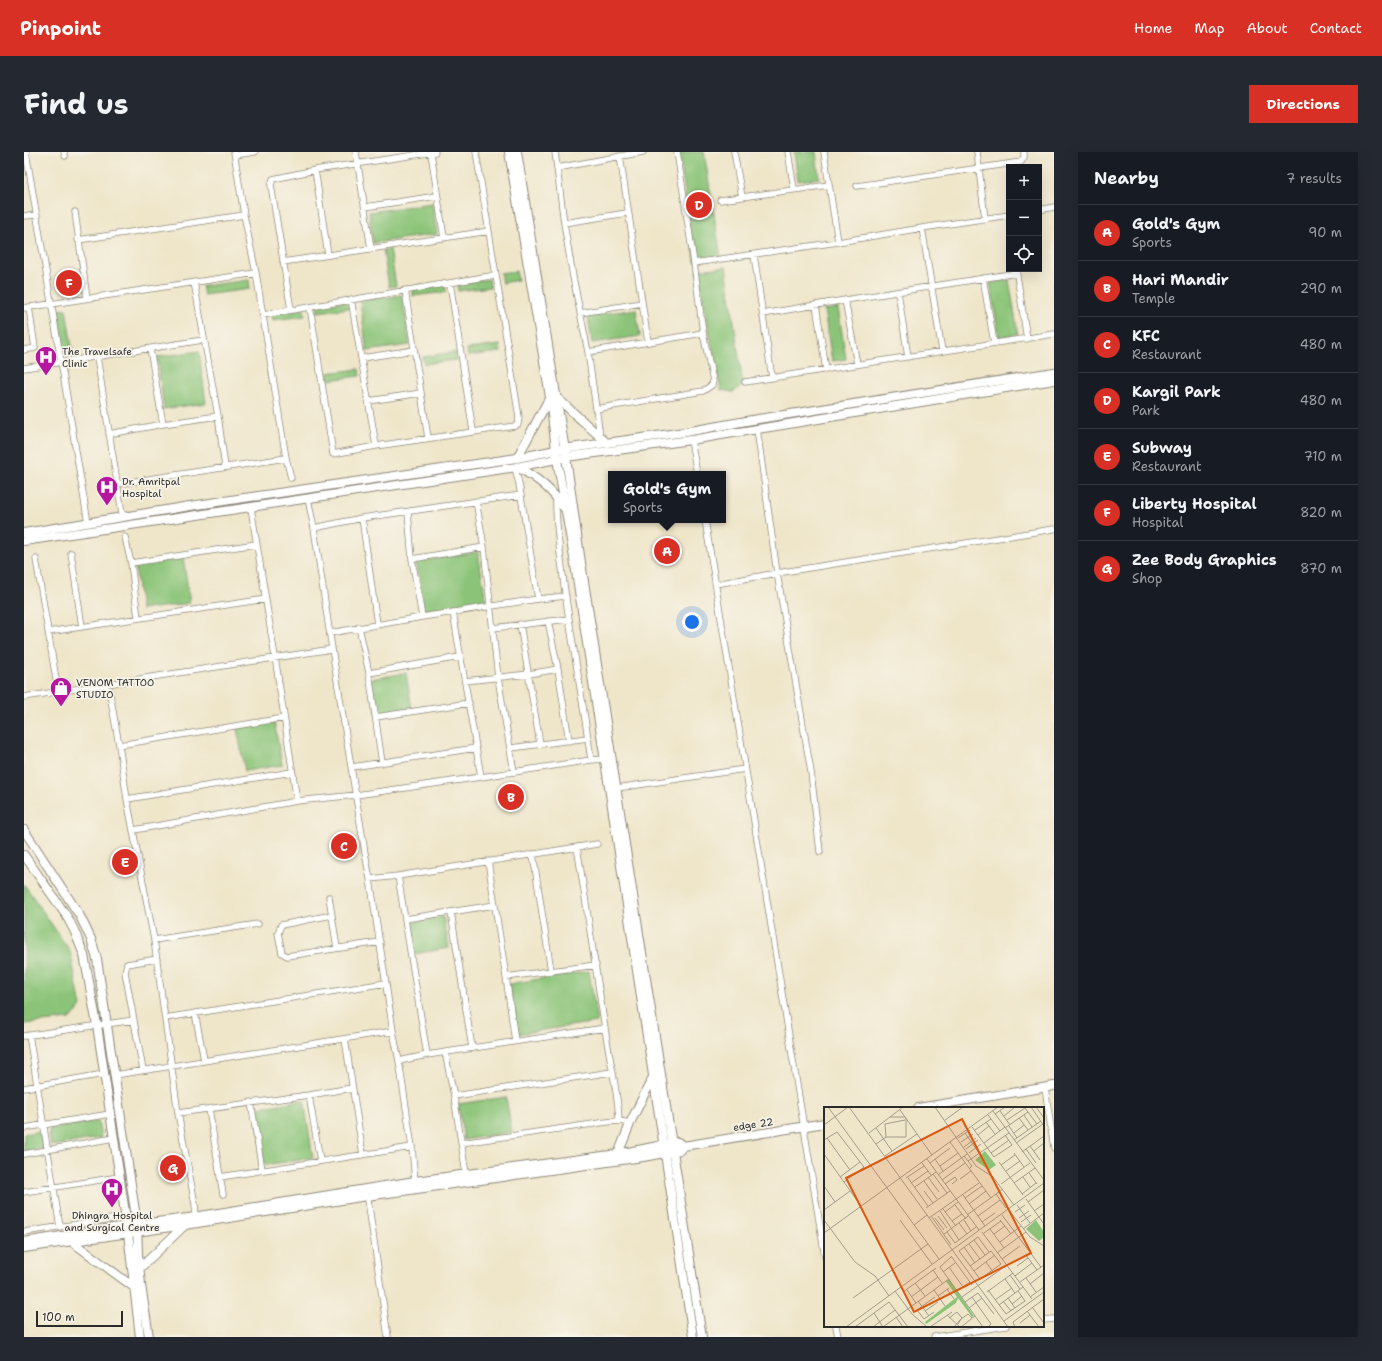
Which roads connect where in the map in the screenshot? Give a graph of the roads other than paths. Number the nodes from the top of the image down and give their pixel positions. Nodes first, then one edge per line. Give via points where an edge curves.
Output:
1 (26, 152) edge
2 (255, 152) edge
3 (356, 152) edge
4 (433, 152) edge
5 (476, 152) edge
6 (509, 152) edge
7 (517, 152) edge
8 (555, 152) edge
9 (643, 152) edge
10 (677, 152) edge
11 (734, 152) edge
12 (788, 152) edge
13 (824, 152) edge
14 (977, 152) edge
15 (1024, 152) edge
16 (235, 154) edge
17 (620, 156) junction
18 (358, 164) junction
19 (557, 168) junction
20 (979, 168) junction
21 (315, 170) junction
22 (829, 185) junction
23 (857, 186) dead end
24 (794, 189) junction
25 (437, 196) junction
26 (742, 197) junction
27 (720, 200) dead end
28 (365, 207) junction
29 (1054, 207) edge
30 (1042, 209) edge
31 (75, 212) dead end
32 (627, 213) junction
33 (36, 215) junction
34 (244, 215) junction
35 (24, 216) edge
36 (1006, 217) edge
37 (985, 219) junction
38 (564, 222) junction
39 (922, 228) junction
40 (489, 231) junction
41 (444, 238) junction
42 (78, 240) junction
43 (838, 242) junction
44 (371, 249) junction
45 (328, 255) junction
46 (754, 255) junction
47 (283, 262) junction
48 (694, 263) junction
49 (1012, 272) edge
50 (1017, 272) edge
51 (256, 273) junction
52 (496, 275) junction
53 (983, 278) junction
54 (194, 282) junction
55 (450, 283) junction
56 (933, 287) junction
57 (405, 290) junction
58 (898, 292) junction
59 (87, 298) junction
60 (351, 299) junction
61 (846, 300) junction
62 (642, 303) junction
63 (51, 304) junction
64 (816, 305) junction
65 (27, 307) edge
66 (310, 307) junction
67 (291, 310) junction
68 (580, 313) junction
69 (263, 314) junction
70 (763, 314) junction
71 (703, 334) junction
72 (1054, 334) edge
73 (1027, 339) junction
74 (203, 340) junction
75 (648, 342) junction
76 (994, 343) junction
77 (150, 349) junction
78 (24, 350) edge
79 (414, 350) junction
80 (942, 351) junction
81 (588, 352) junction
82 (97, 357) junction
83 (908, 357) junction
84 (362, 358) junction
85 (61, 362) junction
86 (857, 364) junction
87 (24, 368) edge
88 (826, 370) junction
89 (1054, 372) edge
90 (772, 378) junction
91 (1054, 380) edge
92 (745, 382) dead end
93 (421, 393) junction
94 (553, 397) junction
95 (368, 401) junction
96 (595, 409) junction
97 (218, 416) junction
98 (163, 424) junction
99 (757, 429) junction
100 (473, 431) junction
101 (109, 434) junction
102 (600, 436) junction
103 (428, 438) junction
104 (691, 440) junction
105 (607, 442) junction
106 (376, 446) junction
107 (562, 452) junction
108 (286, 458) junction
109 (516, 458) junction
110 (557, 459) junction
111 (225, 467) junction
112 (516, 468) junction
113 (696, 471) edge
114 (291, 478) dead end
115 (117, 484) junction
116 (521, 495) junction
117 (556, 497) junction
118 (308, 499) junction
119 (476, 501) junction
120 (251, 508) junction
121 (408, 512) junction
122 (566, 512) junction
123 (122, 513) dead end
124 (362, 518) junction
125 (88, 523) junction
126 (706, 523) edge
127 (314, 528) junction
128 (1054, 529) edge
129 (125, 537) dead end
130 (24, 538) edge
131 (256, 544) junction
132 (484, 547) junction
133 (71, 554) dead end
134 (36, 559) dead end
135 (412, 559) junction
136 (130, 563) junction
137 (777, 573) junction
138 (716, 584) junction
139 (566, 596) junction
140 (266, 599) junction
141 (538, 599) junction
142 (491, 606) junction
143 (454, 612) junction
144 (422, 617) junction
145 (138, 618) junction
146 (569, 619) junction
147 (548, 621) junction
148 (377, 624) junction
149 (520, 624) junction
150 (82, 627) junction
151 (359, 627) junction
152 (493, 628) junction
153 (48, 632) junction
154 (330, 633) junction
155 (332, 649) junction
156 (460, 657) junction
157 (275, 658) junction
158 (558, 669) junction
159 (369, 673) junction
160 (529, 674) junction
161 (498, 678) junction
162 (465, 681) junction
163 (108, 683) junction
164 (58, 691) junction
165 (24, 697) edge
166 (469, 703) junction
167 (376, 717) junction
168 (284, 718) junction
169 (588, 738) junction
170 (569, 741) junction
171 (119, 744) junction
172 (540, 744) junction
173 (476, 748) junction
174 (511, 748) junction
175 (608, 759) junction
176 (591, 760) junction
177 (382, 762) junction
178 (352, 767) junction
179 (745, 769) junction
180 (292, 772) junction
181 (514, 772) junction
182 (481, 777) junction
183 (617, 788) junction
184 (356, 795) junction
185 (127, 799) junction
186 (297, 801) junction
187 (24, 830) edge
188 (134, 830) junction
189 (597, 844) dead end
190 (577, 847) junction
191 (820, 852) dead end
192 (533, 854) junction
193 (24, 855) edge
194 (488, 862) junction
195 (398, 876) junction
196 (370, 879) junction
197 (329, 897) dead end
198 (494, 904) junction
199 (451, 912) junction
200 (332, 915) junction
201 (405, 919) junction
202 (258, 924) dead end
203 (154, 940) junction
204 (380, 942) junction
205 (337, 948) junction
206 (157, 959) junction
207 (596, 965) junction
208 (551, 971) junction
209 (506, 977) junction
210 (386, 983) junction
211 (196, 1013) junction
212 (165, 1018) junction
213 (134, 1020) junction
214 (107, 1024) junction
215 (97, 1025) junction
216 (605, 1028) junction
217 (393, 1032) junction
218 (27, 1036) edge
219 (345, 1039) junction
220 (515, 1041) junction
221 (472, 1048) junction
222 (445, 1052) junction
223 (427, 1055) junction
224 (204, 1060) junction
225 (399, 1061) junction
226 (172, 1065) junction
227 (144, 1070) junction
228 (612, 1072) junction
229 (104, 1074) junction
230 (115, 1075) junction
231 (653, 1077) junction
232 (38, 1086) junction
233 (1054, 1086) edge
234 (24, 1088) edge
235 (352, 1088) junction
236 (1045, 1088) junction
237 (309, 1095) junction
238 (454, 1096) junction
239 (251, 1102) junction
240 (924, 1107) edge
241 (209, 1109) junction
242 (178, 1113) junction
243 (110, 1114) junction
244 (619, 1121) junction
245 (630, 1123) junction
246 (824, 1123) edge
247 (44, 1125) junction
248 (804, 1127) junction
249 (24, 1128) edge
250 (114, 1138) junction
251 (461, 1143) junction
252 (412, 1147) junction
253 (1054, 1148) edge
254 (668, 1149) junction
255 (49, 1150) junction
256 (24, 1154) edge
257 (618, 1154) junction
258 (363, 1155) junction
259 (320, 1161) junction
260 (262, 1170) junction
261 (466, 1174) junction
262 (119, 1177) junction
263 (220, 1177) junction
264 (415, 1181) junction
265 (54, 1188) junction
266 (24, 1192) edge
267 (367, 1192) junction
268 (223, 1194) dead end
269 (196, 1217) junction
270 (126, 1225) junction
271 (185, 1225) junction
272 (60, 1227) junction
273 (138, 1228) junction
274 (24, 1232) edge
275 (71, 1241) junction
276 (24, 1242) edge
277 (24, 1248) edge
278 (824, 1251) edge
279 (139, 1269) junction
280 (135, 1288) junction
281 (1054, 1319) edge
282 (1044, 1320) edge
283 (836, 1327) edge
284 (999, 1327) edge
285 (140, 1337) edge
286 (149, 1337) edge
287 (388, 1337) edge
288 (693, 1337) edge
289 (702, 1337) edge
290 (838, 1337) edge
291 (934, 1337) edge

1 - 33 street
2 - 16 street
3 - 18 street
4 - 18 street
4 - 25 street
5 - 40 street
6 - 94 main road
7 - 94 main road
8 - 19 street
9 - 17 street
10 - 48 street
11 - 26 street
12 - 24 street
13 - 22 street
14 - 20 street
15 - 20 street via 1021,162
16 - 34 street
17 - 19 street
17 - 32 street
18 - 21 street
18 - 28 street
19 - 38 street
20 - 23 street
20 - 37 street
21 - 45 street
21 - 47 street via 276,177 272,181
22 - 24 street
22 - 43 street
24 - 26 street
25 - 28 street
25 - 41 street
26 - 27 street
28 - 44 street
29 - 30 street
31 - 42 street
32 - 38 street
32 - 62 street
33 - 35 street
33 - 63 street
34 - 42 street
34 - 51 street
36 - 37 street
37 - 39 street
38 - 68 street
39 - 43 street
39 - 56 street
40 - 41 street
40 - 52 street
41 - 44 street
42 - 59 street
43 - 46 street
44 - 45 street
45 - 47 street
46 - 48 street
46 - 70 street
47 - 67 street
48 - 71 street
49 - 53 street
50 - 73 street
51 - 54 street
51 - 69 street
52 - 55 street
52 - 100 street via 519,421 515,426
53 - 56 street
53 - 76 street
54 - 59 street
54 - 74 street
55 - 57 street
55 - 100 street
56 - 58 street
56 - 80 street
57 - 60 street
57 - 79 street
58 - 61 street
58 - 83 street
59 - 63 street
60 - 66 street
60 - 84 street
61 - 64 street
61 - 86 street
62 - 68 street
62 - 75 street
63 - 65 street
63 - 85 street
64 - 70 street
64 - 88 street
65 - 78 street via 35,348
66 - 67 street
66 - 106 street via 333,454
67 - 69 street
68 - 81 street
69 - 108 street
70 - 90 street
71 - 75 street
71 - 96 street via 713,381 708,388 703,391
72 - 73 street
73 - 76 street
74 - 77 street
74 - 97 street
75 - 81 street
76 - 80 street
77 - 82 street
77 - 98 street
79 - 84 street
79 - 93 street
80 - 83 street
81 - 96 street
82 - 85 street
82 - 101 street
83 - 86 street
84 - 95 street
85 - 87 street
85 - 125 street
86 - 88 street
88 - 90 street
89 - 105 main road via 685,432
90 - 92 street
91 - 99 main road
93 - 95 street
93 - 103 street
94 - 102 main road
94 - 107 main road
94 - 109 main road
95 - 106 street
96 - 102 street
97 - 98 street
97 - 111 street
98 - 101 street
99 - 104 main road
99 - 137 street
100 - 103 street
101 - 115 street
102 - 105 main road
103 - 106 street
104 - 107 main road
104 - 113 street
105 - 107 main road
107 - 109 main road
107 - 110 main road
107 - 175 main road via 580,556
108 - 111 street
108 - 114 street
109 - 125 main road
110 - 112 main road
110 - 122 main road
111 - 115 street
112 - 116 street
112 - 117 main road via 535,478
112 - 118 main road
115 - 123 street
116 - 119 street
116 - 141 street
117 - 122 main road
117 - 139 street via 556,518
118 - 120 main road
118 - 127 street
119 - 121 street
119 - 132 street
120 - 130 main road
120 - 131 street
121 - 124 street
121 - 135 street
122 - 175 main road
124 - 127 street
124 - 148 street
125 - 130 main road
126 - 138 street
127 - 154 street
128 - 137 street
129 - 136 street
131 - 136 street
131 - 140 street
132 - 135 street
132 - 142 street
133 - 150 street
134 - 153 street
135 - 144 street
136 - 145 street
137 - 138 street
137 - 191 street via 811,772
138 - 179 street
139 - 141 street
139 - 146 street
140 - 145 street
140 - 157 street
141 - 142 street
142 - 143 street
142 - 152 street
143 - 144 street
143 - 156 street
144 - 148 street
145 - 150 street
146 - 147 street
146 - 169 street
147 - 149 street
147 - 158 street
148 - 151 street
149 - 152 street
149 - 160 street
150 - 153 street
151 - 154 street
151 - 159 street
152 - 161 street
153 - 164 street
154 - 155 street
155 - 157 street
155 - 178 street
156 - 159 street
156 - 162 street
157 - 163 street
157 - 168 street
158 - 160 street
158 - 170 street
159 - 167 street
160 - 161 street
160 - 172 street
161 - 162 street
161 - 174 street
162 - 166 street
163 - 164 street
163 - 171 street
164 - 165 street
166 - 167 street
166 - 173 street
167 - 177 street
168 - 171 street
168 - 180 street
169 - 170 street
169 - 176 street
170 - 172 street
171 - 185 street
172 - 174 street
173 - 177 street
173 - 182 street
174 - 181 street
175 - 176 street
175 - 183 main road
175 - 231 main road
176 - 181 street
177 - 178 street
178 - 184 street
179 - 183 street
179 - 248 street
180 - 185 street
180 - 186 street
181 - 182 street
182 - 184 street
183 - 254 main road
184 - 186 street
184 - 196 street
185 - 188 street
186 - 188 street
187 - 214 main road via 91,938
188 - 203 street
189 - 190 street
190 - 192 street
190 - 207 street
192 - 194 street
192 - 208 street
193 - 215 main road via 74,930 84,955
194 - 195 street
194 - 198 street
195 - 196 street
195 - 201 street
196 - 204 street
197 - 200 street
198 - 199 street
198 - 209 street
199 - 201 street
199 - 221 street
200 - 205 street
200 - 205 street via 281,925 278,933 281,951 288,956
201 - 223 street
202 - 203 street
203 - 206 street
204 - 205 street
204 - 210 street
206 - 212 street
206 - 213 street via 127,964 125,972
207 - 208 street
207 - 216 street
208 - 209 street
209 - 220 street
210 - 211 street
210 - 217 street
211 - 212 street
211 - 224 street
212 - 226 street
213 - 214 street
213 - 227 street
214 - 215 street
214 - 230 main road
215 - 218 street
215 - 229 main road
216 - 220 street
216 - 228 street
217 - 219 street
217 - 225 street
218 - 232 street
219 - 224 street
219 - 235 street
220 - 221 street
221 - 222 street
222 - 223 street
222 - 238 street
223 - 225 street
224 - 226 street
225 - 252 street
226 - 227 street
226 - 242 street
227 - 230 street
228 - 238 street
228 - 244 street
229 - 232 street
229 - 243 main road
230 - 273 main road
231 - 245 main road
231 - 254 main road
232 - 234 street
232 - 247 street
233 - 236 main road
235 - 237 street
235 - 258 street
236 - 240 main road
236 - 253 street
237 - 239 street
237 - 259 street
238 - 251 street
239 - 241 street
239 - 260 street
241 - 242 street
241 - 263 street
242 - 269 street
243 - 247 street
243 - 250 main road
244 - 245 street
244 - 251 street
245 - 257 main road
246 - 248 main road, edge 22
247 - 249 street
247 - 255 street
248 - 254 main road, edge 22 via 683,1146 680,1150
248 - 278 street
250 - 255 street
250 - 262 main road
251 - 261 street
252 - 258 street
252 - 264 street
254 - 257 main road
254 - 267 main road
254 - 288 main road
254 - 289 main road
255 - 256 street
255 - 265 street
257 - 261 main road
258 - 259 street
259 - 260 street
260 - 263 street
261 - 264 main road
262 - 265 street
262 - 270 main road
263 - 268 street
264 - 267 main road
265 - 266 street
265 - 272 street
267 - 269 main road
267 - 271 main road
267 - 287 street
269 - 273 main road
270 - 272 street
270 - 273 main road
270 - 275 main road
270 - 276 main road
270 - 280 main road
271 - 273 main road
271 - 279 main road
272 - 274 street
273 - 279 main road
275 - 277 main road
275 - 280 main road
279 - 286 main road
280 - 285 main road
281 - 282 street
283 - 290 street
284 - 291 street

